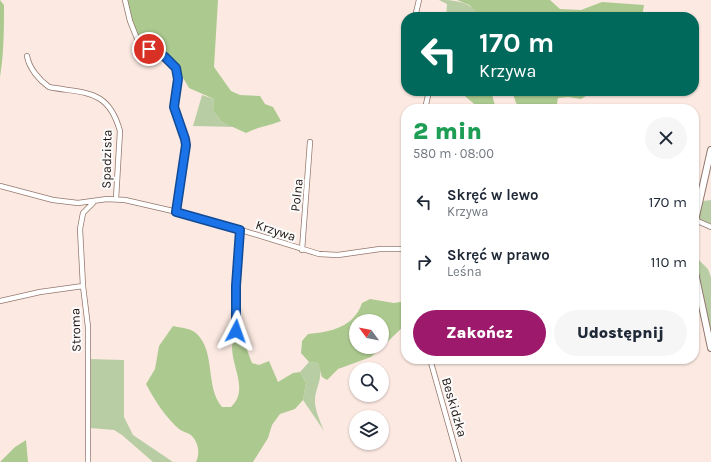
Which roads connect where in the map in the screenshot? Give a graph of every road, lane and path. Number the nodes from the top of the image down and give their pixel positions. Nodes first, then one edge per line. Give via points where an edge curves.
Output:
1 (125, 0) edge
2 (419, 0) edge
3 (416, 12) edge
4 (27, 56) dead end
5 (310, 142) dead end
6 (711, 150) edge
7 (0, 186) edge
8 (699, 194) edge
9 (116, 199) junction
10 (95, 202) junction
11 (78, 203) junction
12 (176, 212) junction
13 (82, 218) junction
14 (699, 223) edge
15 (711, 227) edge
16 (240, 230) junction
17 (401, 249) edge
18 (302, 250) junction
19 (83, 286) junction
20 (699, 292) edge
21 (0, 301) edge
22 (236, 331) dead end
23 (711, 348) edge
24 (431, 364) edge
25 (88, 462) edge
26 (459, 462) edge

1 - 12 street via 138,41 172,62 178,73 174,107 186,145
2 - 3 street
4 - 9 street, Spadzista via 28,63 49,87 89,92 98,96 118,122 120,131
5 - 18 street, Polna
6 - 8 street
7 - 11 street, Krzywa via 53,200
9 - 10 street, Krzywa
9 - 12 street, Krzywa
10 - 11 street, Krzywa
10 - 13 street via 86,208
11 - 13 street
12 - 16 street, Krzywa
13 - 19 street, Stroma via 80,229
14 - 15 street
16 - 18 street, Krzywa
16 - 22 street
17 - 18 street, Krzywa via 380,249 330,256
19 - 21 street
19 - 25 street, Stroma via 88,327
20 - 23 street
24 - 26 street, Beskidzka

